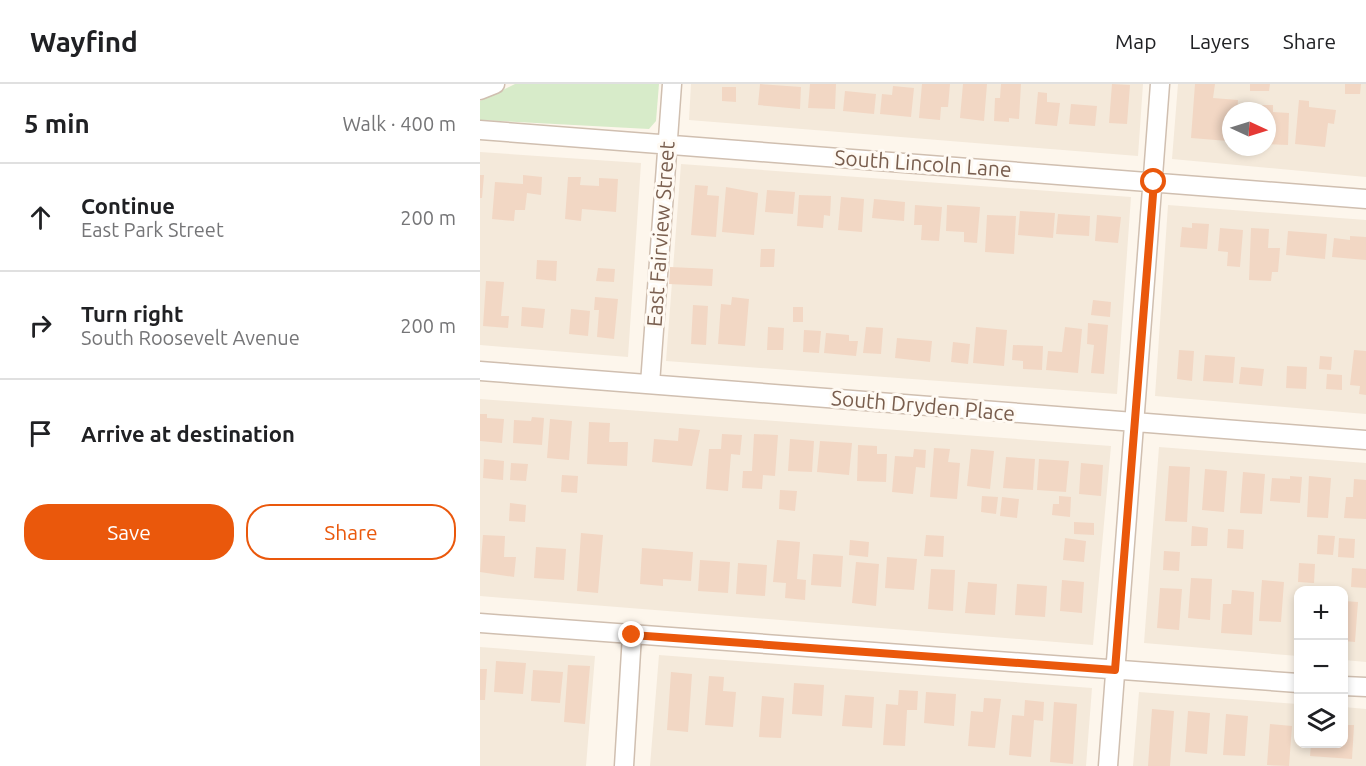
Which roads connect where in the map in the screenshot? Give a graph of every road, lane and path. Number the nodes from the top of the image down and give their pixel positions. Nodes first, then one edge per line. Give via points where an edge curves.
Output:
1 (495, 84) edge
2 (672, 84) edge
3 (1161, 84) edge
4 (480, 90) edge
5 (480, 130) edge
6 (668, 144) junction
7 (1154, 182) junction
8 (1366, 199) edge
9 (480, 371) edge
10 (650, 384) junction
11 (1136, 423) junction
12 (1366, 440) edge
13 (480, 624) edge
14 (632, 635) junction
15 (1115, 670) junction
16 (1294, 683) edge
17 (1348, 686) edge
18 (1366, 687) edge
19 (624, 766) edge
20 (1108, 766) edge

1 - 4 street
2 - 6 street, East Fairview Street
3 - 7 street
5 - 6 street, South Lincoln Lane
6 - 7 street, South Lincoln Lane
6 - 10 street, East Fairview Street
7 - 8 street, South Lincoln Lane
7 - 11 street
9 - 10 street, South Dryden Place
10 - 11 street, South Dryden Place
11 - 12 street, South Dryden Place
11 - 15 street
13 - 14 street
14 - 15 street
14 - 19 street
15 - 16 street
15 - 20 street
17 - 18 street

